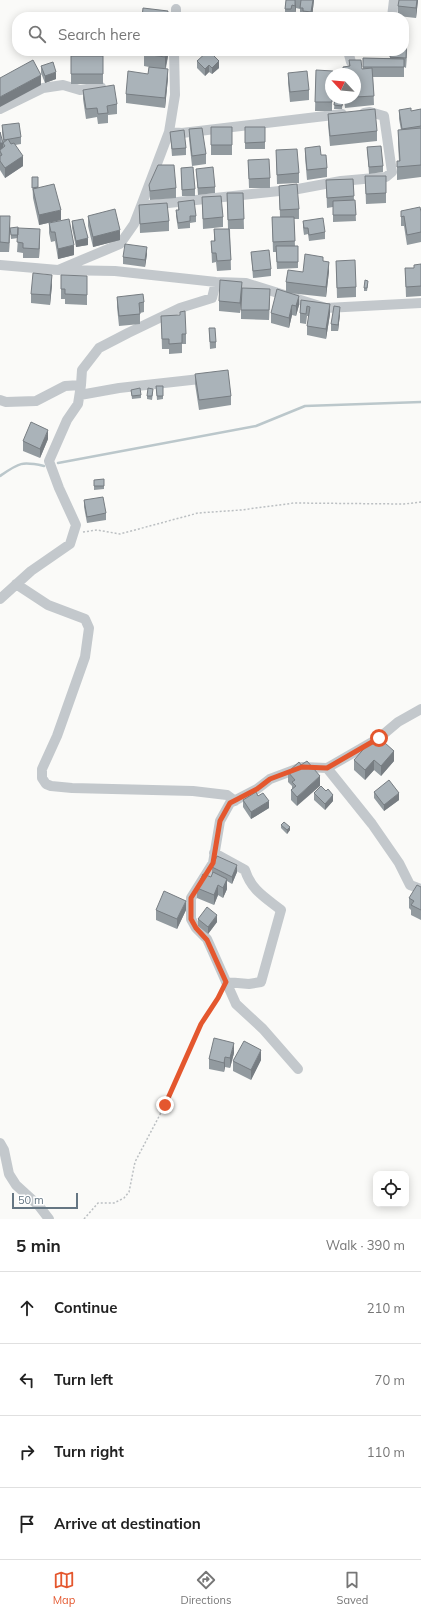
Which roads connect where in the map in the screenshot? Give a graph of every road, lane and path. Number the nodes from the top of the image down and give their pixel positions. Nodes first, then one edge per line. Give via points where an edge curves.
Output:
1 (394, 0) edge
2 (393, 12) edge
3 (174, 56) edge
4 (349, 56) edge
5 (351, 62) edge
6 (106, 87) edge
7 (0, 109) edge
8 (168, 132) junction
9 (141, 206) junction
10 (0, 265) edge
11 (58, 270) junction
12 (216, 282) junction
13 (421, 303) edge
14 (221, 377) edge
15 (81, 390) junction
16 (0, 400) edge
17 (421, 502) edge
18 (73, 533) junction
19 (16, 584) junction
20 (0, 599) edge
21 (421, 709) edge
22 (327, 768) junction
23 (235, 800) junction
24 (214, 853) junction
25 (421, 889) edge
26 (226, 982) junction
27 (298, 1069) dead end
28 (0, 1143) edge
29 (49, 1219) edge
30 (84, 1219) edge

1 - 2 street
3 - 8 street via 175,94
4 - 5 street
6 - 7 street via 80,90 63,85 43,88
8 - 9 street
8 - 9 street via 182,133 370,112 384,116 392,172 386,177 341,181 298,189
9 - 11 street via 134,224 120,244
10 - 11 street
11 - 12 street via 115,271
12 - 13 street via 246,283 326,308
12 - 15 street via 212,298 180,308 99,348 82,370
14 - 15 street
15 - 16 street via 65,386 36,401
15 - 18 street via 78,404 67,420 49,461 76,525
17 - 18 path via 294,503 241,510 198,512 120,534 97,530
18 - 19 street via 70,544
19 - 20 street
19 - 23 street via 48,605 84,619 89,628 85,657 57,736 42,769 42,778 46,784 72,788 194,791 227,796
21 - 22 street via 398,722 379,738
22 - 23 street via 302,767 270,779
22 - 25 street via 372,824 399,863 410,886
23 - 24 street via 230,803 220,821
24 - 26 street via 213,863 191,898 191,919 207,940
24 - 26 street via 245,870 254,888 281,910 261,982
26 - 27 street via 236,1004 263,1029
26 - 30 path via 201,1024 165,1105 134,1162 129,1192 114,1203 98,1203
28 - 29 street via 4,1150 8,1174

